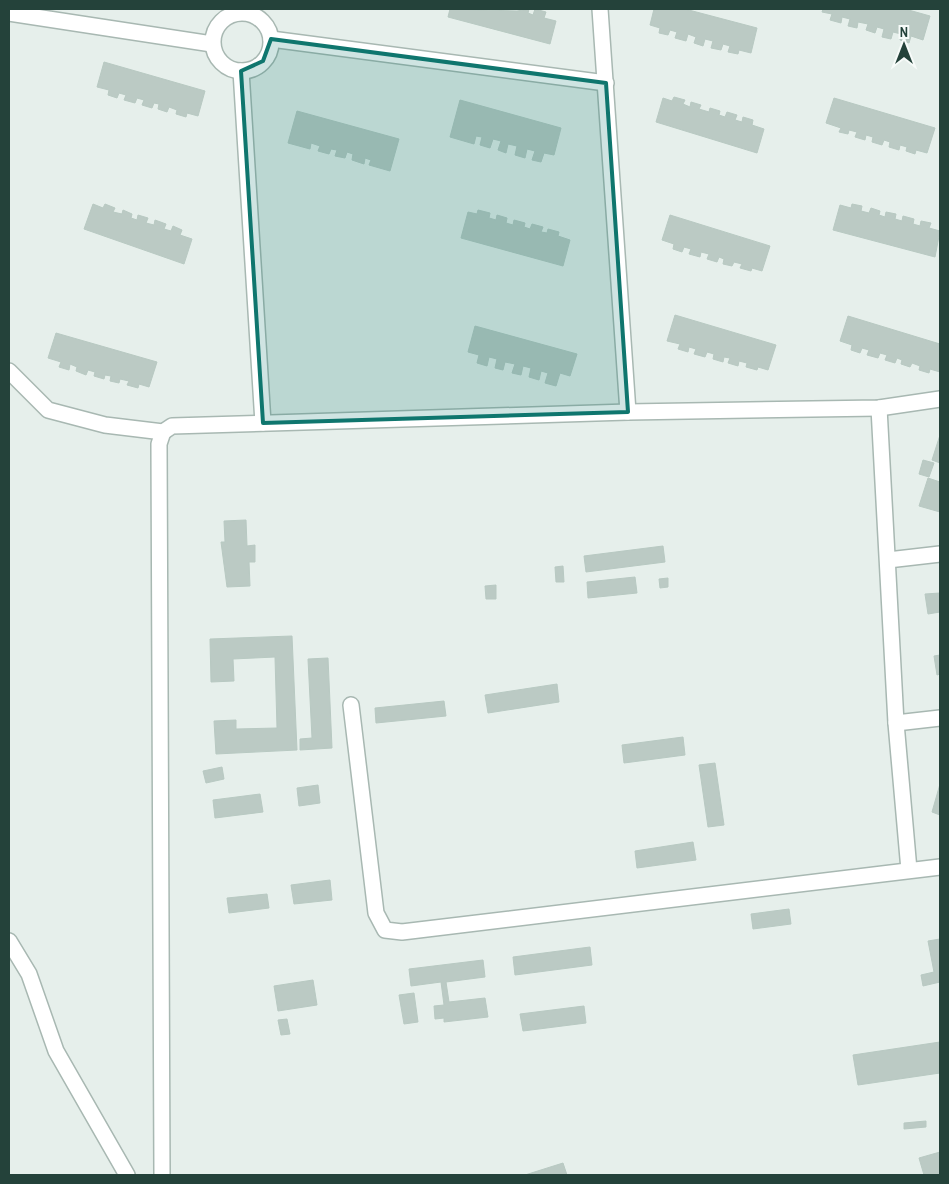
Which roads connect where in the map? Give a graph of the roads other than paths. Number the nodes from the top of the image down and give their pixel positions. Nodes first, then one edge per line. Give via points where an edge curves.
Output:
1 (600, 9) edge
2 (239, 10) edge
3 (9, 13) edge
4 (271, 38) junction
5 (212, 44) junction
6 (241, 71) junction
7 (606, 83) junction
8 (9, 371) edge
9 (940, 399) edge
10 (879, 408) junction
11 (628, 412) junction
12 (264, 423) junction
13 (163, 432) junction
14 (940, 554) edge
15 (888, 560) junction
16 (351, 705) dead end
17 (940, 718) edge
18 (896, 723) junction
19 (940, 866) edge
20 (909, 870) junction
21 (9, 941) edge
22 (127, 1175) edge
23 (162, 1175) edge

1 - 7 street
2 - 4 street via 260,19
2 - 5 street via 224,18 215,29
3 - 5 street
4 - 6 street via 270,51 264,62 253,69
4 - 7 street
5 - 6 street via 221,63
6 - 12 street
7 - 11 street
8 - 13 street via 48,410 105,425
9 - 10 street
10 - 11 street
10 - 15 street
11 - 12 street
12 - 13 street via 172,426
13 - 23 street via 158,444
14 - 15 street
15 - 18 street
16 - 20 street via 376,912 385,930 402,932
17 - 18 street
18 - 20 street
19 - 20 street
21 - 22 street via 29,974 56,1051

